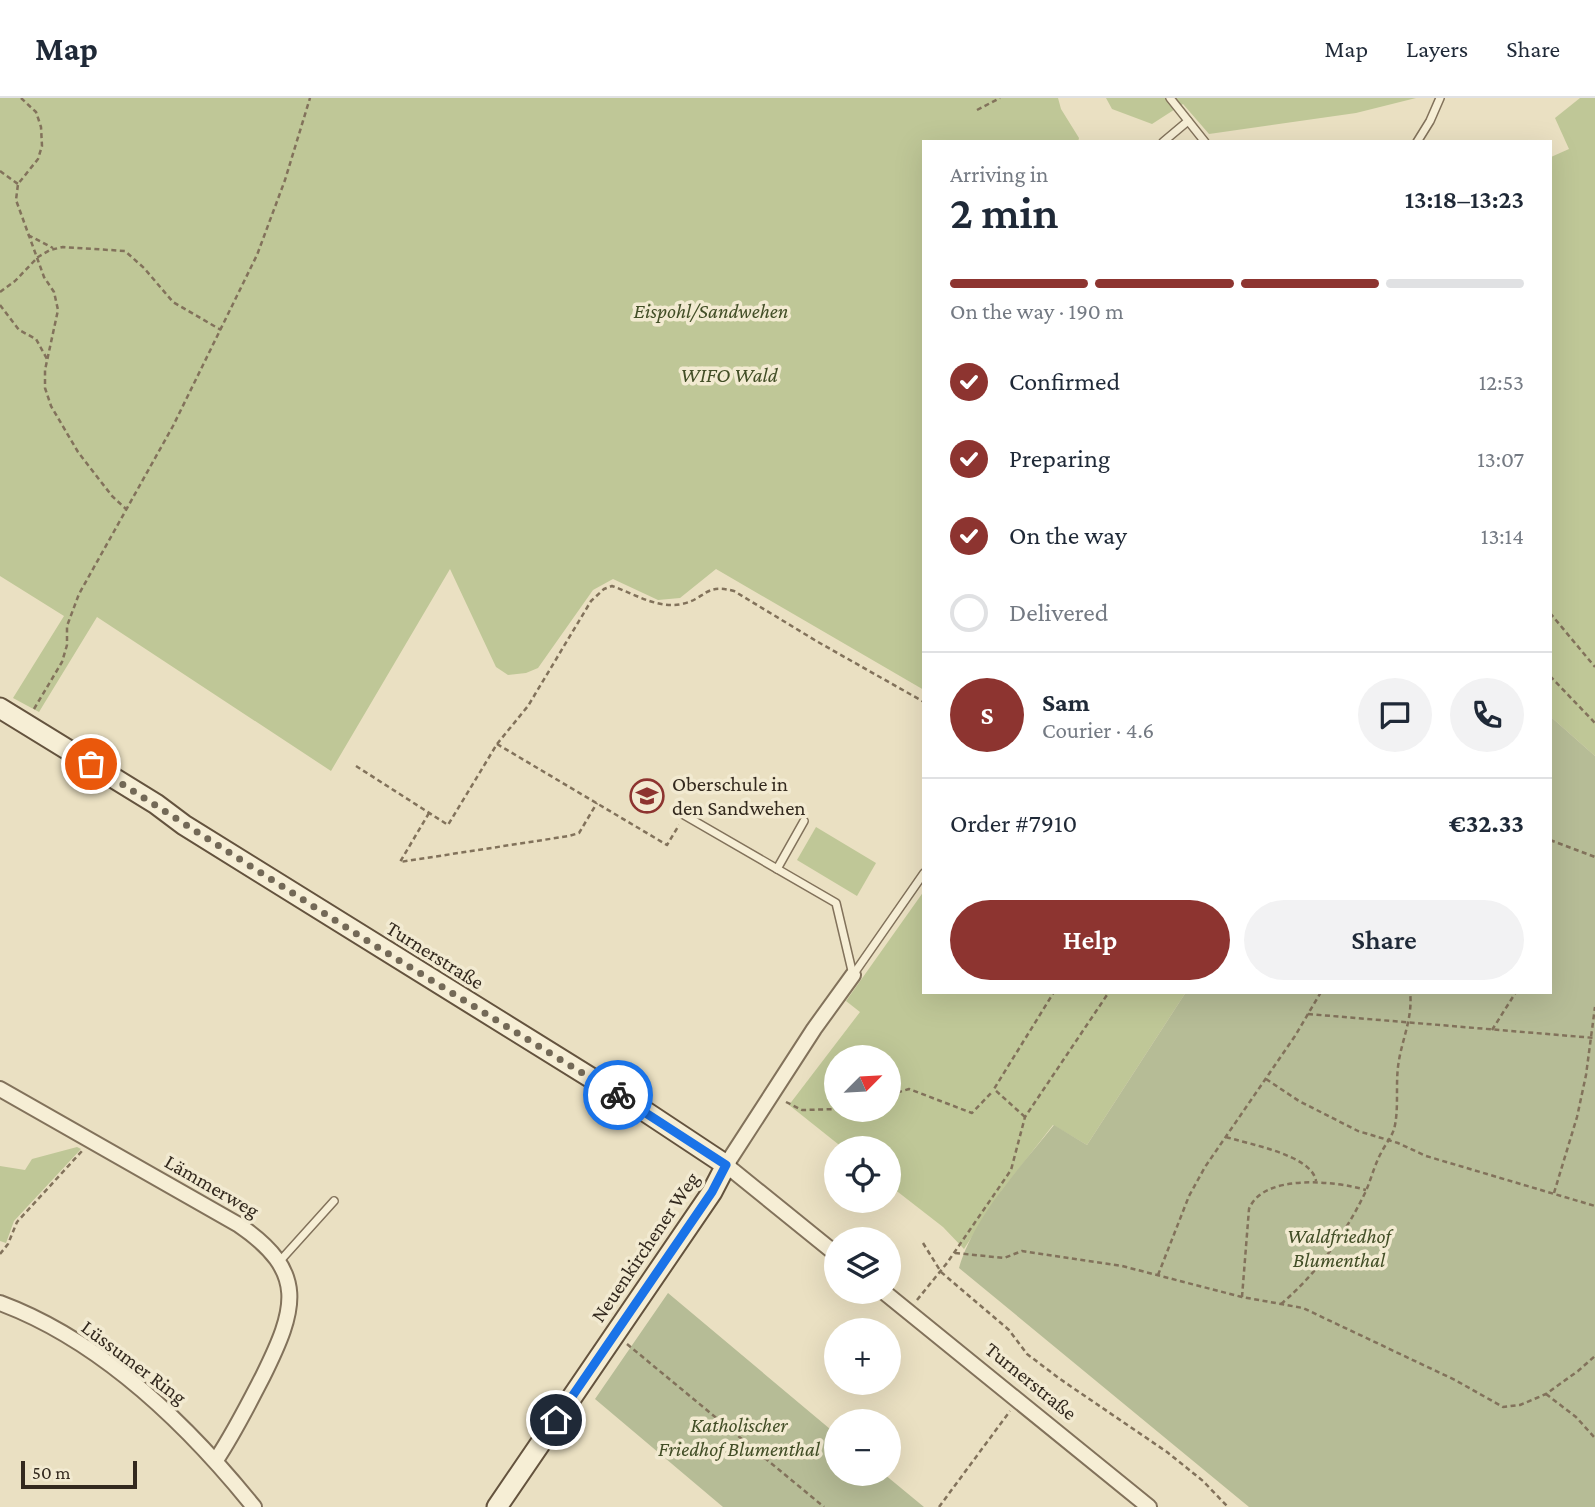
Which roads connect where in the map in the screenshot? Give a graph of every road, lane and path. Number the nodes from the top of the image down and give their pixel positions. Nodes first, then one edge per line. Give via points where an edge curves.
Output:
1 (21, 98) edge
2 (310, 98) edge
3 (1000, 98) edge
4 (1170, 98) edge
5 (1440, 98) edge
6 (977, 110) dead end
7 (1188, 121) junction
8 (1165, 140) edge
9 (1203, 140) edge
10 (1418, 140) edge
11 (0, 171) edge
12 (18, 184) junction
13 (28, 234) junction
14 (57, 249) junction
15 (38, 257) junction
16 (0, 292) edge
17 (0, 305) edge
18 (221, 330) junction
19 (47, 359) junction
20 (126, 509) junction
21 (1552, 615) edge
22 (1595, 667) edge
23 (1552, 678) edge
24 (922, 701) edge
25 (0, 708) edge
26 (1595, 723) edge
27 (26, 724) junction
28 (497, 744) junction
29 (356, 766) dead end
30 (597, 803) junction
31 (429, 813) junction
32 (684, 815) joint
33 (804, 821) dead end
34 (1552, 841) edge
35 (1595, 857) edge
36 (777, 869) junction
37 (922, 876) edge
38 (853, 975) junction
39 (1053, 994) edge
40 (1108, 994) edge
41 (1320, 994) edge
42 (1410, 994) edge
43 (1515, 994) edge
44 (1595, 1007) edge
45 (1308, 1014) junction
46 (1409, 1023) junction
47 (1492, 1030) junction
48 (1589, 1037) junction
49 (1595, 1038) edge
50 (1266, 1079) junction
51 (0, 1089) edge
52 (994, 1089) junction
53 (901, 1091) edge
54 (770, 1094) junction
55 (824, 1109) edge
56 (1025, 1117) junction
57 (1226, 1137) junction
58 (1390, 1140) junction
59 (92, 1141) junction
60 (726, 1165) junction
61 (1316, 1181) junction
62 (1366, 1190) junction
63 (1554, 1193) junction
64 (334, 1201) dead end
65 (1595, 1206) edge
66 (923, 1243) dead end
67 (824, 1244) edge
68 (954, 1253) junction
69 (0, 1254) edge
70 (279, 1262) junction
71 (941, 1272) junction
72 (1158, 1275) junction
73 (1242, 1297) junction
74 (0, 1303) edge
75 (899, 1304) edge
76 (1281, 1304) junction
77 (908, 1311) junction
78 (615, 1335) junction
79 (1595, 1356) edge
80 (1546, 1394) junction
81 (1018, 1400) junction
82 (1595, 1438) edge
83 (216, 1460) junction
84 (254, 1507) edge
85 (498, 1507) edge
86 (824, 1507) edge
87 (939, 1507) edge
88 (1149, 1507) edge
89 (1228, 1507) edge

1 - 12 path via 36,112 42,146 38,159
2 - 18 path via 257,255
3 - 6 path
4 - 7 lane
5 - 10 lane
7 - 8 lane
7 - 9 lane
11 - 12 path
12 - 13 path via 16,200
13 - 14 path
13 - 15 path
14 - 15 path
14 - 18 path via 125,251 173,302
15 - 16 path
15 - 19 path via 58,310
17 - 19 path via 19,330 36,339
18 - 20 path
19 - 20 path via 45,388 51,406 78,452
20 - 27 path via 79,594 67,626 62,662
21 - 22 path
23 - 26 path
24 - 28 path via 734,591 710,589 684,604 666,605 612,586 591,601 528,706
25 - 27 street, Turnerstraße
27 - 60 street, Turnerstraße
28 - 30 path
28 - 31 path via 448,825
29 - 31 path
30 - 31 path via 579,833 569,836 400,862
30 - 32 path via 667,845
32 - 36 lane
33 - 36 lane
34 - 35 path
36 - 38 lane via 836,903
37 - 38 lane, Neuenkirchener Weg
38 - 54 street, Neuenkirchener Weg
39 - 52 path
40 - 56 path
41 - 45 path
42 - 46 path
43 - 47 path
44 - 48 path
45 - 46 path
45 - 50 path
46 - 47 path
46 - 58 path via 1396,1074 1395,1124
47 - 48 path
48 - 49 path
48 - 63 path via 1577,1117
50 - 57 path
50 - 58 path via 1358,1131
51 - 59 street, Lämmerweg
52 - 53 path via 972,1113 909,1089
52 - 56 path
54 - 55 path via 802,1110
54 - 60 street, Neuenkirchener Weg
56 - 68 path via 1011,1170
57 - 61 path via 1293,1158 1310,1167
57 - 72 path via 1189,1196
58 - 62 path
58 - 63 path via 1426,1156
59 - 69 path via 17,1223
59 - 70 street, Lämmerweg via 239,1225
60 - 67 street, Turnerstraße
60 - 78 street, Neuenkirchener Weg
61 - 62 path
61 - 73 path via 1286,1185 1253,1200
62 - 76 path via 1339,1240
63 - 65 path
64 - 70 lane
66 - 71 path
68 - 71 path
68 - 72 path via 1004,1258 1022,1251
70 - 83 street, Lämmerweg via 289,1292 289,1312 243,1417
71 - 77 path
71 - 89 path via 1009,1330 1027,1354 1167,1452
72 - 73 path
73 - 76 path
74 - 83 street, Lüssumer Ring via 63,1333 113,1367 164,1407
75 - 77 street, Turnerstraße
76 - 80 path via 1303,1308 1503,1407
77 - 81 street, Turnerstraße
78 - 85 street, Neuenkirchener Weg
78 - 86 path
79 - 80 path
80 - 82 path
81 - 87 path
81 - 88 street, Turnerstraße
83 - 84 street, Lüssumer Ring

